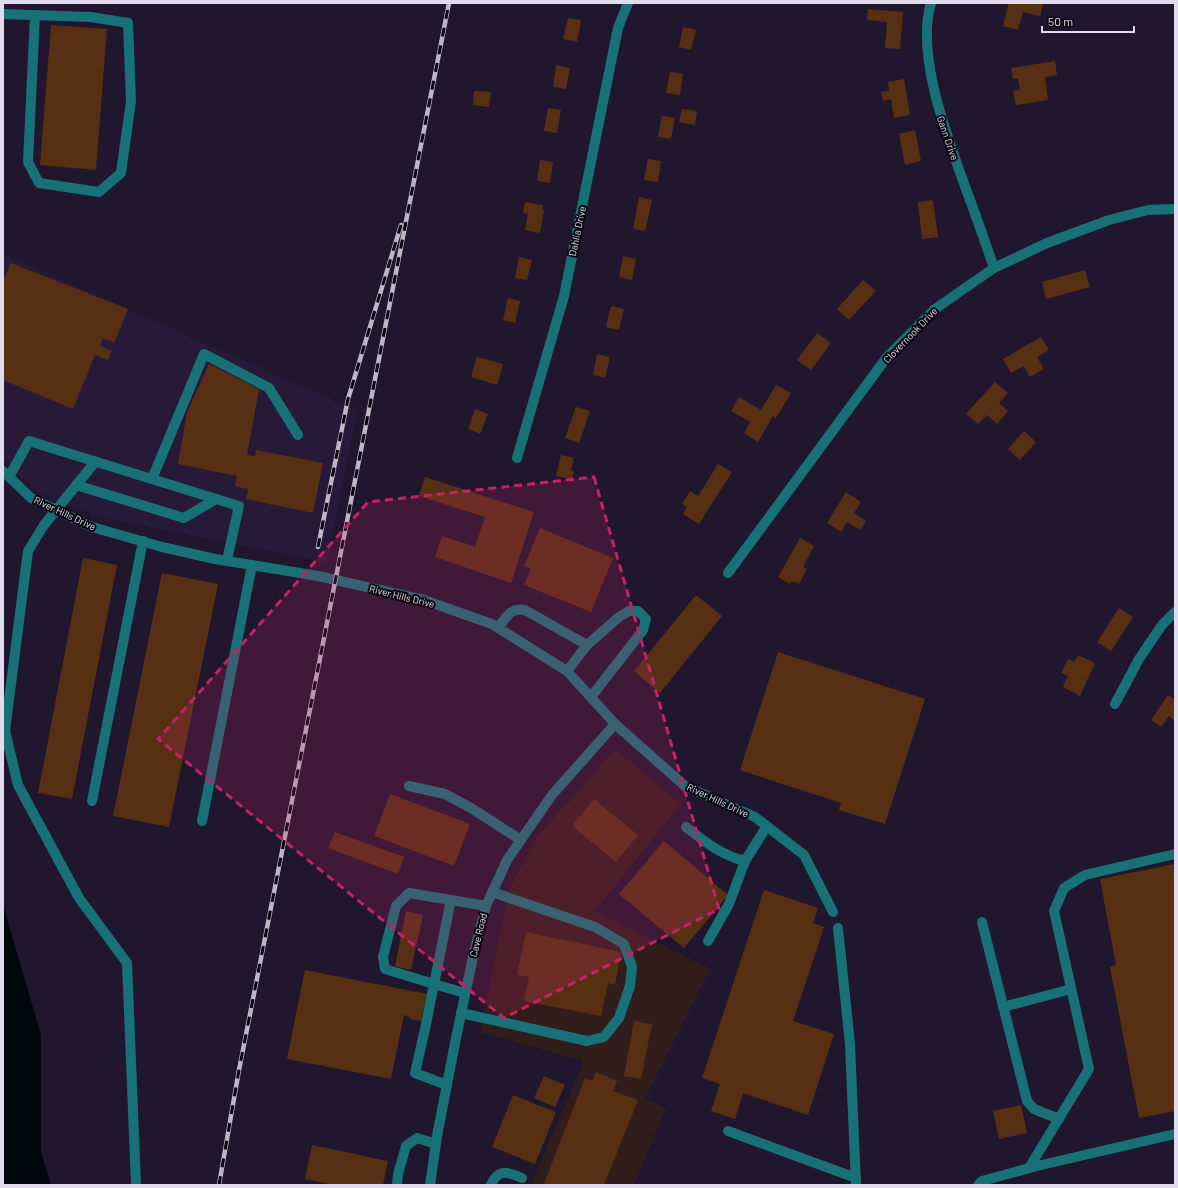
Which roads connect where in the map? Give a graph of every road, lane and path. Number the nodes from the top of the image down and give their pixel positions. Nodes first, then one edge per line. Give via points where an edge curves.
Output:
1 (628, 3) edge
2 (931, 3) edge
3 (3, 14) edge
4 (35, 15) junction
5 (1175, 209) edge
6 (994, 268) junction
7 (298, 435) dead end
8 (517, 458) dead end
9 (95, 462) junction
10 (6, 474) edge
11 (152, 479) junction
12 (76, 485) junction
13 (216, 499) junction
14 (57, 511) junction
15 (142, 541) junction
16 (228, 560) junction
17 (252, 565) junction
18 (728, 573) dead end
19 (1175, 612) edge
20 (498, 628) junction
21 (587, 645) junction
22 (567, 671) junction
23 (591, 697) junction
24 (1115, 704) dead end
25 (615, 724) junction
26 (409, 786) dead end
27 (92, 801) dead end
28 (202, 821) dead end
29 (686, 826) dead end
30 (766, 826) junction
31 (521, 840) junction
32 (1175, 854) edge
33 (746, 861) junction
34 (492, 892) junction
35 (451, 900) junction
36 (486, 906) junction
37 (833, 912) dead end
38 (982, 922) dead end
39 (838, 928) dead end
40 (708, 941) dead end
41 (434, 984) junction
42 (1071, 989) junction
43 (465, 993) junction
44 (1003, 1007) junction
45 (461, 1013) junction
46 (447, 1085) junction
47 (1059, 1118) junction
48 (728, 1131) dead end
49 (1175, 1134) edge
50 (436, 1144) junction
51 (1029, 1168) junction
52 (522, 1178) dead end
53 (856, 1181) edge
54 (136, 1185) edge
55 (397, 1185) edge
56 (430, 1185) edge
57 (491, 1185) edge
58 (978, 1185) edge

1 - 8 street, Dahlia Drive via 616,36 564,296
2 - 6 street, Gann Drive via 927,16 928,57 941,118
3 - 4 street
4 - 4 street via 91,17 128,23 131,101 121,173 99,192 39,183 28,162
5 - 6 street, Clovernook Drive via 1148,210 1109,220 1047,243
6 - 18 street, Clovernook Drive via 935,309 887,357
7 - 11 street via 268,388 204,354
9 - 10 street via 29,441
9 - 11 street
9 - 12 street
10 - 14 street, River Hills Drive via 31,498
11 - 13 street
12 - 13 street via 184,518
12 - 14 street
13 - 16 street via 239,506
14 - 15 street, River Hills Drive via 92,528
14 - 54 street via 44,525 28,551 5,731 18,785 79,898 127,963
15 - 16 street, River Hills Drive
15 - 27 street
16 - 17 street, River Hills Drive
17 - 20 street, River Hills Drive via 318,576 424,600
17 - 28 street
19 - 24 street via 1162,625 1139,659
20 - 21 street via 512,610 525,610
20 - 22 street, River Hills Drive
21 - 22 street
21 - 23 street via 619,616 629,611 638,611 646,619 643,630
22 - 23 street, River Hills Drive
23 - 25 street, River Hills Drive
25 - 30 street, River Hills Drive via 685,786 755,817
25 - 31 street, Cave Road via 552,795
26 - 31 street via 445,794
29 - 33 street via 707,844 734,858
30 - 33 street
30 - 37 street, River Hills Drive via 804,855
31 - 34 street, Cave Road via 507,860
32 - 42 street via 1085,875 1064,888 1054,911
33 - 40 street via 729,904
34 - 36 street, Cave Road
34 - 45 street via 595,927 618,939 624,944 632,967 630,986 619,1018 604,1037 587,1041
35 - 36 street
35 - 41 street
35 - 41 street via 409,893 396,906 383,957 385,969
36 - 43 street, Cave Road
38 - 44 street
39 - 53 street via 850,1044
41 - 43 street
41 - 46 street via 415,1073
42 - 44 street
42 - 47 street via 1089,1069
43 - 45 street, Cave Road
44 - 47 street via 1027,1101 1034,1109
45 - 46 street, Cave Road
46 - 50 street, Cave Road
47 - 51 street
48 - 53 street
49 - 51 street
50 - 55 street via 417,1138 406,1146
50 - 56 street, Cave Road
51 - 58 street via 982,1181
52 - 57 street via 509,1173 500,1174

